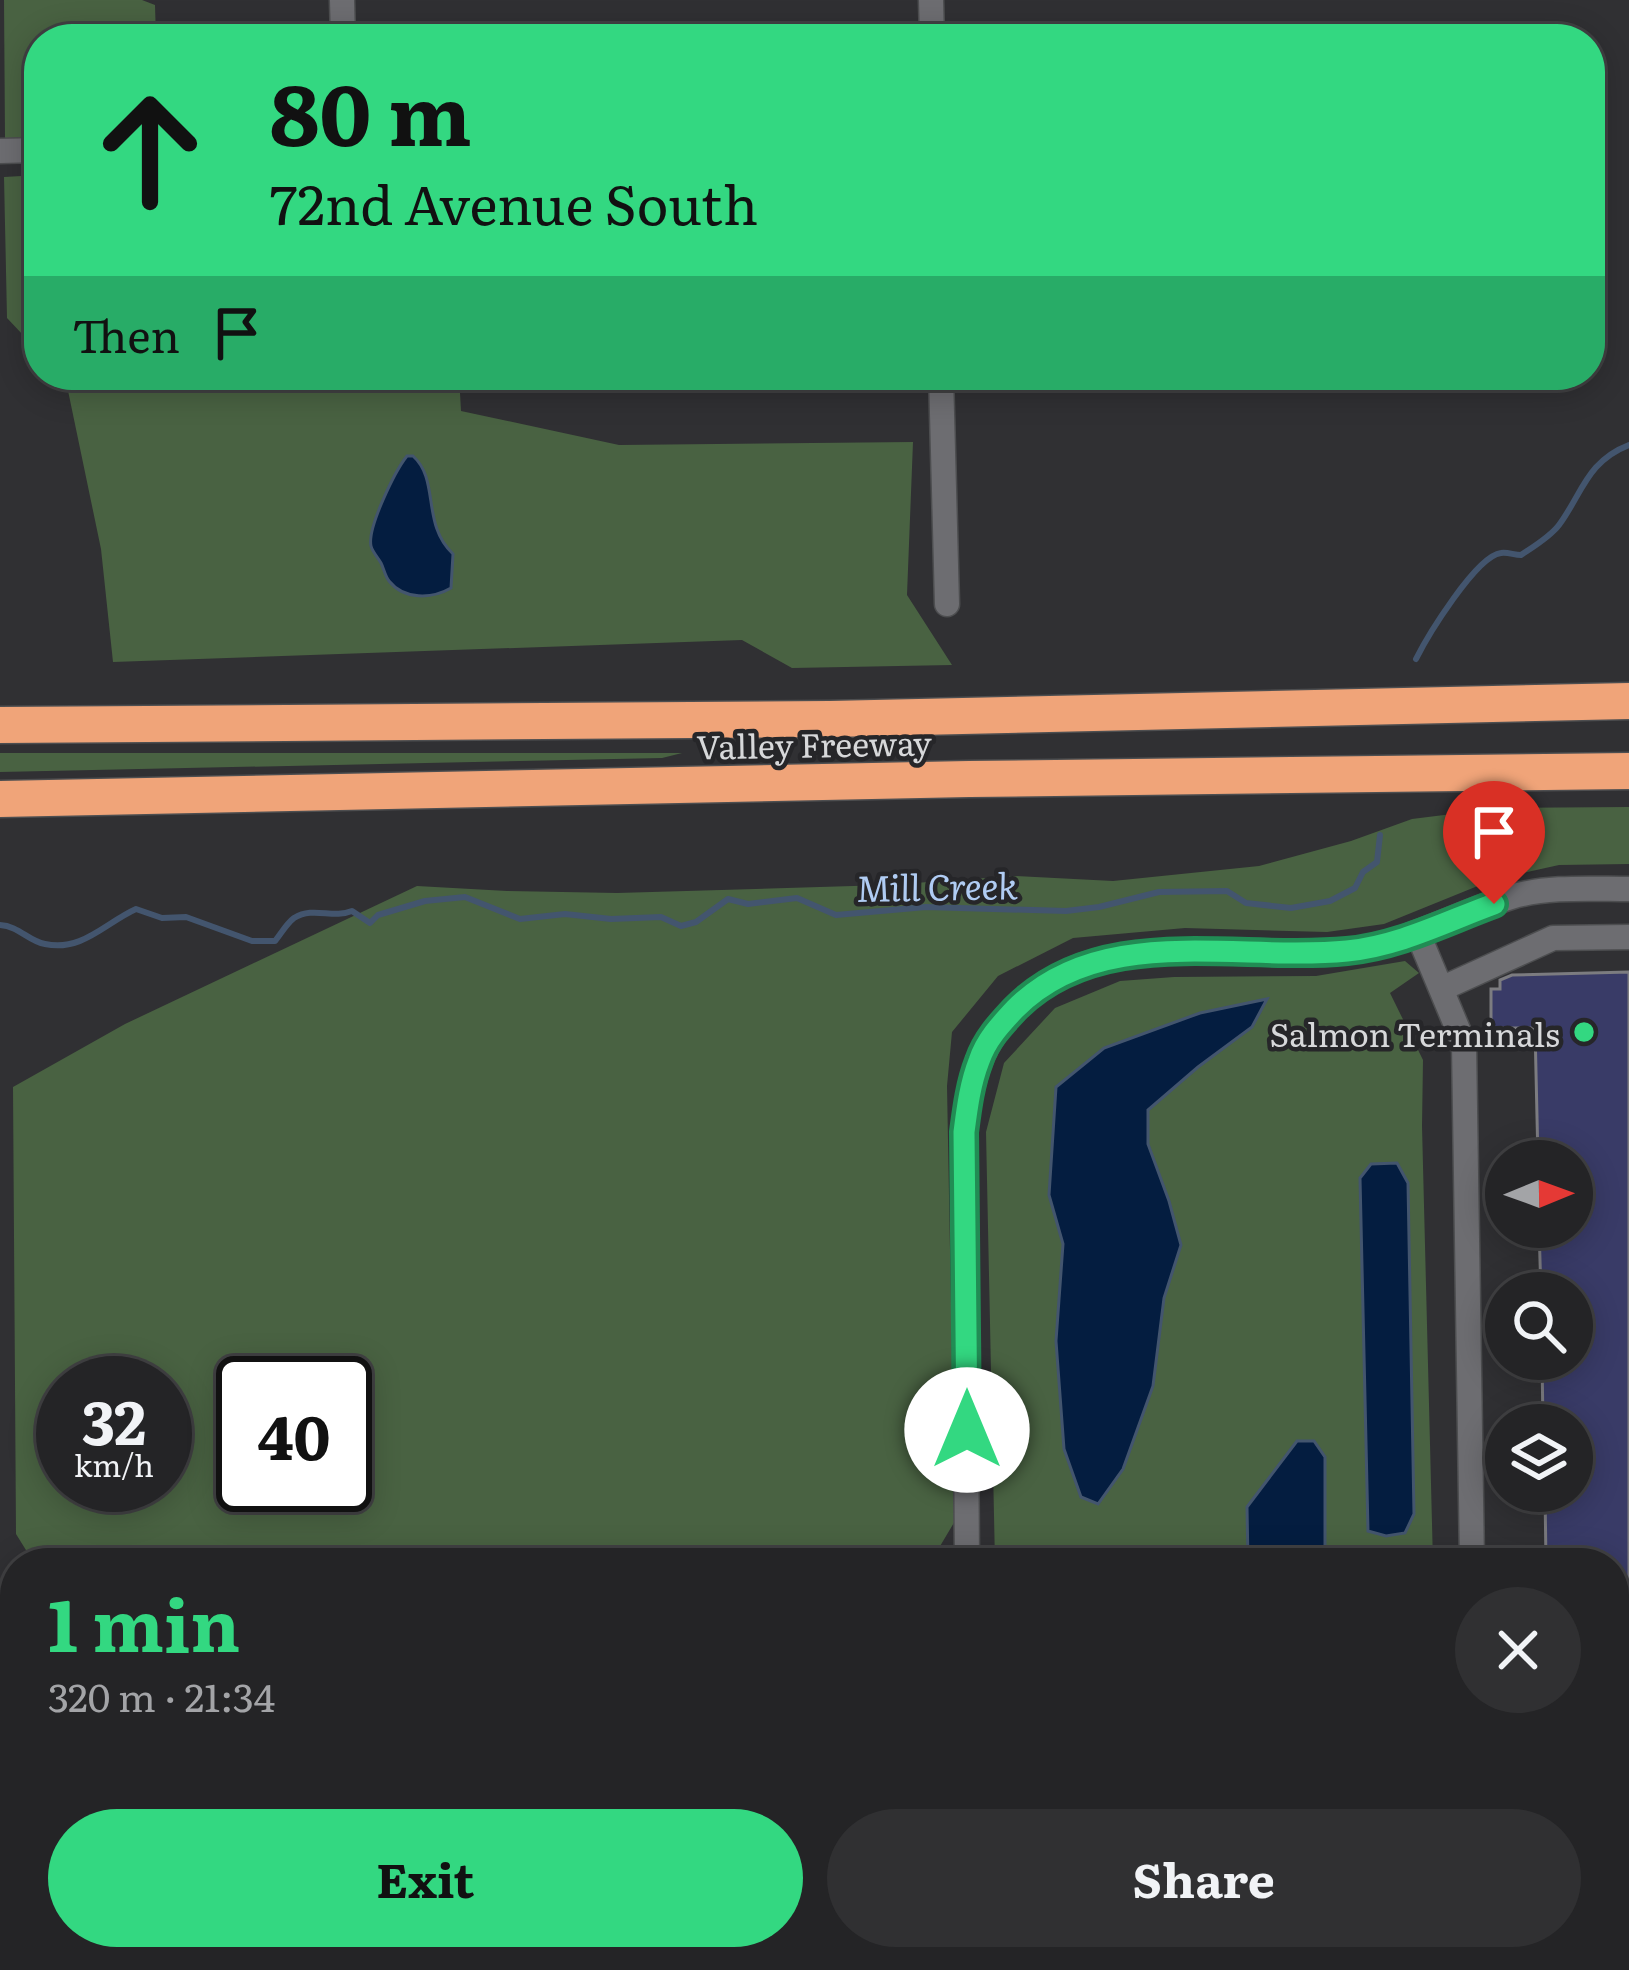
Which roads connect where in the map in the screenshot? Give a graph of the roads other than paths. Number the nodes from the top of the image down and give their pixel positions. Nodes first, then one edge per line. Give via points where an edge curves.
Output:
1 (941, 390) edge
2 (947, 604) dead end
3 (1629, 701) edge
4 (0, 725) edge
5 (1629, 770) edge
6 (0, 799) edge
7 (1629, 889) edge
8 (1418, 934) junction
9 (1629, 938) edge
10 (1441, 988) junction
11 (967, 1548) edge
12 (1472, 1548) edge

1 - 2 street
3 - 4 highway, Valley Freeway via 854,719
5 - 6 highway, Valley Freeway
7 - 8 street via 1514,896
8 - 10 street
8 - 11 street via 1349,951 1102,960 1043,983 994,1030 964,1132
9 - 10 street via 1553,938
10 - 12 street via 1464,1044

